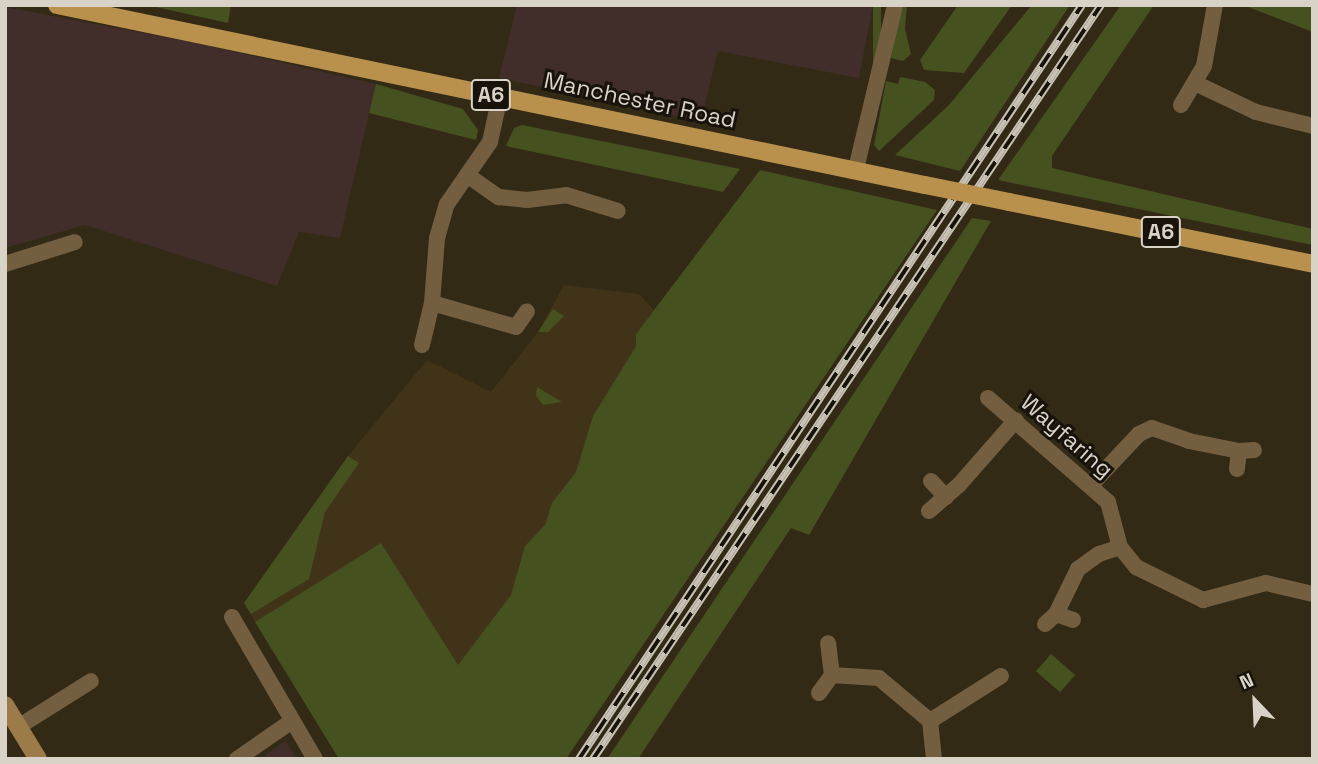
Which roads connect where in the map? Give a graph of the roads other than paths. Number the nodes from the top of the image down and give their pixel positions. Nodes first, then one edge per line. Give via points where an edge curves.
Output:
1 (895, 5) edge
2 (1215, 5) edge
3 (64, 6) edge
4 (1197, 83) junction
5 (500, 96) junction
6 (1181, 105) dead end
7 (1313, 126) edge
8 (856, 169) junction
9 (467, 175) junction
10 (618, 211) dead end
11 (75, 242) dead end
12 (5, 264) edge
13 (1313, 264) edge
14 (432, 303) junction
15 (527, 310) dead end
16 (422, 345) dead end
17 (988, 398) dead end
18 (1016, 420) junction
19 (1237, 469) dead end
20 (931, 481) dead end
21 (1091, 485) junction
22 (946, 497) junction
23 (929, 511) dead end
24 (1120, 547) junction
25 (1313, 594) edge
26 (232, 617) dead end
27 (1073, 620) dead end
28 (828, 643) dead end
29 (832, 675) junction
30 (1001, 676) dead end
31 (92, 681) dead end
32 (819, 693) dead end
33 (5, 705) edge
34 (292, 721) junction
35 (930, 721) junction
36 (18, 727) junction
37 (38, 759) edge
38 (237, 759) edge
39 (314, 759) edge
40 (934, 759) edge

1 - 8 street
2 - 4 street via 1213,35
3 - 5 main road, Manchester Road / A6
4 - 6 street
4 - 7 street via 1256,113
5 - 8 main road, Manchester Road / A6
5 - 9 street via 490,142
8 - 13 main road, Manchester Road / A6, bridge
9 - 10 street via 499,197 527,200 566,195 592,211
9 - 14 street via 447,204 437,238
11 - 12 street
14 - 15 street via 521,333
14 - 16 street
17 - 18 street, Wayfaring
18 - 21 street, Wayfaring
18 - 22 street
19 - 21 street via 1246,451 1152,428 1139,434
20 - 22 street
21 - 24 street, Wayfaring via 1112,510
22 - 23 street
24 - 25 street via 1136,567 1196,598 1221,599 1266,583
24 - 27 street via 1099,554 1078,569 1051,619
26 - 34 street
28 - 29 street
29 - 32 street
29 - 35 street via 879,678
30 - 35 street via 972,684
31 - 36 street
33 - 36 main road
34 - 38 street
34 - 39 street
35 - 40 street
36 - 37 main road

